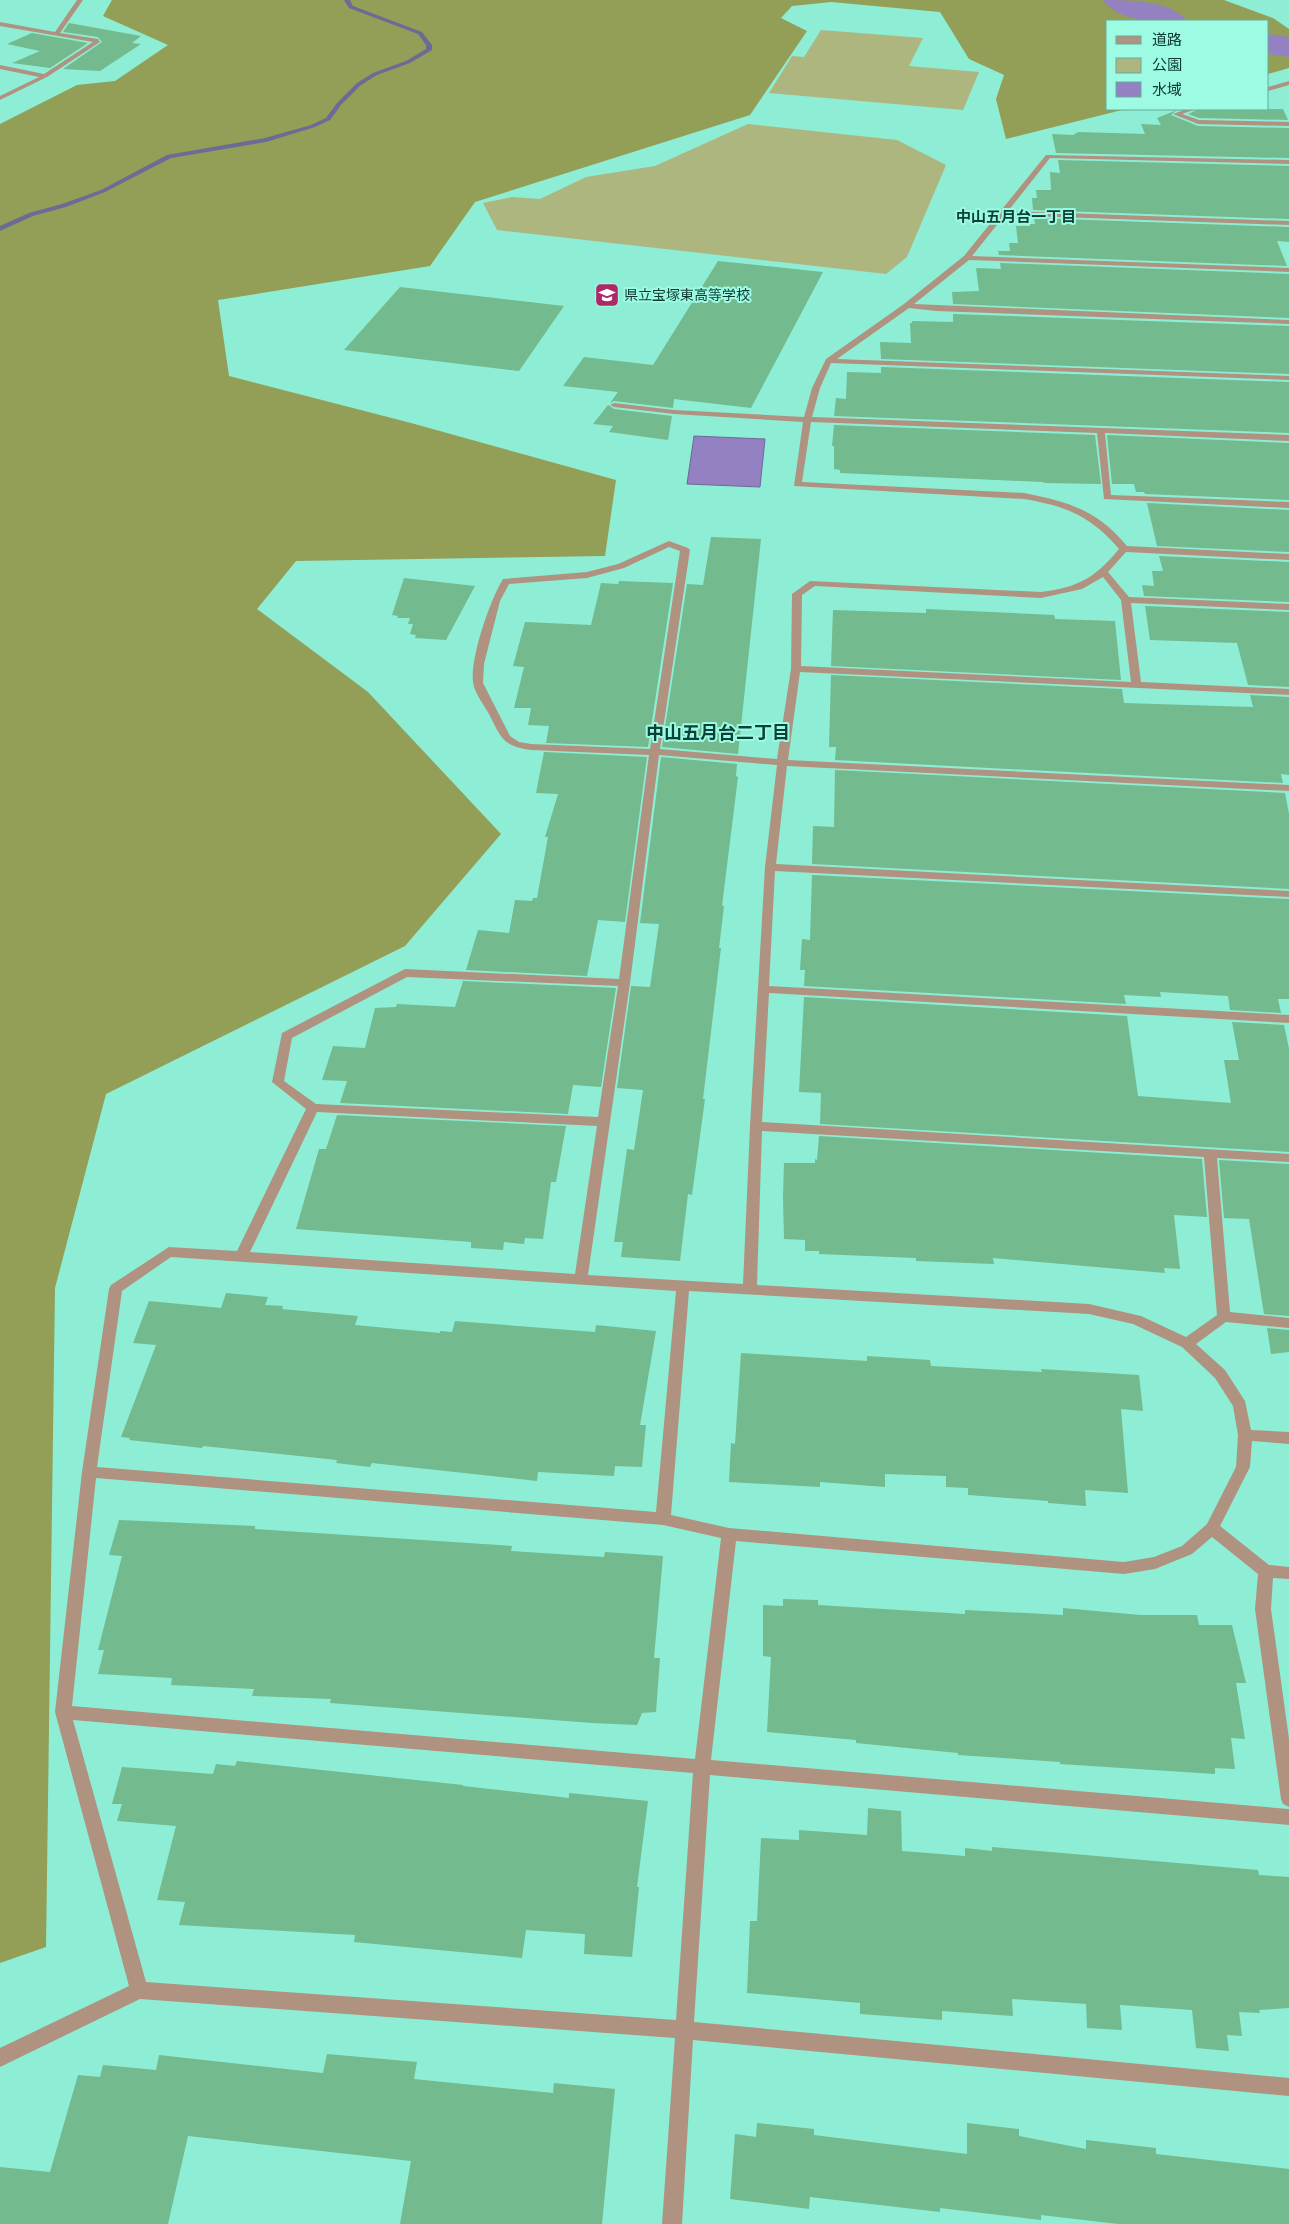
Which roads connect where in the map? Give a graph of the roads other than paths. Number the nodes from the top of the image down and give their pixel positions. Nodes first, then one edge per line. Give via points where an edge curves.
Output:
1 (80, 0) edge
2 (0, 24) edge
3 (57, 33) junction
4 (0, 67) edge
5 (45, 76) junction
6 (1289, 83) edge
7 (1269, 89) edge
8 (0, 98) edge
9 (1190, 110) edge
10 (1289, 124) edge
11 (1289, 162) edge
12 (1003, 213) junction
13 (1289, 223) edge
14 (967, 258) junction
15 (1289, 270) edge
16 (907, 306) junction
17 (1289, 322) edge
18 (829, 361) junction
19 (1289, 378) edge
20 (614, 404) dead end
21 (808, 420) junction
22 (1101, 431) junction
23 (1289, 438) edge
24 (1289, 505) edge
25 (1124, 550) junction
26 (1289, 556) edge
27 (1104, 573) junction
28 (1126, 600) junction
29 (1289, 607) edge
30 (796, 669) junction
31 (1136, 684) junction
32 (1289, 692) edge
33 (654, 753) junction
34 (782, 763) junction
35 (1289, 788) edge
36 (770, 867) junction
37 (1289, 894) edge
38 (624, 983) junction
39 (764, 989) junction
40 (1289, 1019) edge
41 (313, 1108) junction
42 (603, 1122) junction
43 (756, 1126) junction
44 (1210, 1153) junction
45 (1289, 1158) edge
46 (241, 1256) junction
47 (581, 1279) junction
48 (683, 1286) junction
49 (750, 1289) junction
50 (1224, 1317) junction
51 (1289, 1323) edge
52 (1187, 1343) junction
53 (1245, 1435) junction
54 (1289, 1438) edge
55 (89, 1472) junction
56 (663, 1519) junction
57 (1212, 1528) junction
58 (729, 1534) junction
59 (1266, 1571) junction
60 (1289, 1572) edge
61 (63, 1712) junction
62 (702, 1766) junction
63 (1289, 1799) edge
64 (1289, 1817) edge
65 (139, 1990) junction
66 (685, 2030) junction
67 (0, 2058) edge
68 (1289, 2087) edge
69 (672, 2224) edge

1 - 3 street
2 - 3 street
3 - 5 street via 98,41
4 - 5 street
5 - 8 street
6 - 7 street
9 - 10 street via 1176,114 1198,122
11 - 12 street via 1048,156
12 - 13 street
12 - 14 street
14 - 15 street
14 - 16 street
16 - 17 street
16 - 18 street
18 - 19 street
18 - 21 street via 820,374
20 - 21 street via 674,412
21 - 22 street
21 - 25 street via 797,484 1024,496 1061,502 1092,518 1111,533
22 - 23 street
22 - 24 street via 1107,497
25 - 26 street
25 - 27 street
27 - 28 street
27 - 30 street via 1086,586 1040,594 813,583 797,594
28 - 29 street
28 - 31 street
30 - 31 street
30 - 34 street
31 - 32 street
33 - 33 street via 685,550 669,544 621,566 587,575 506,581 495,601 479,664 478,683 506,738 516,745 531,747
33 - 34 street
33 - 38 street
34 - 35 street
34 - 36 street
36 - 37 street
36 - 39 street
38 - 41 street via 405,973 286,1036 278,1082
38 - 42 street
39 - 40 street
39 - 43 street
41 - 42 street
41 - 46 street
42 - 47 street
43 - 44 street
43 - 49 street
44 - 45 street
44 - 50 street
46 - 47 street
46 - 55 street via 169,1252 116,1289
47 - 48 street
48 - 49 street
48 - 56 street
49 - 52 street via 1089,1309 1136,1320
50 - 51 street
50 - 52 street
52 - 53 street via 1220,1374 1240,1405
53 - 54 street
53 - 57 street via 1243,1467
55 - 56 street
55 - 61 street
56 - 58 street
57 - 58 street via 1187,1550 1155,1563 1124,1568
57 - 59 street
58 - 62 street
59 - 60 street
59 - 63 street via 1263,1610
61 - 62 street
61 - 65 street
62 - 64 street
62 - 66 street
65 - 66 street
65 - 67 street
66 - 68 street
66 - 69 street

